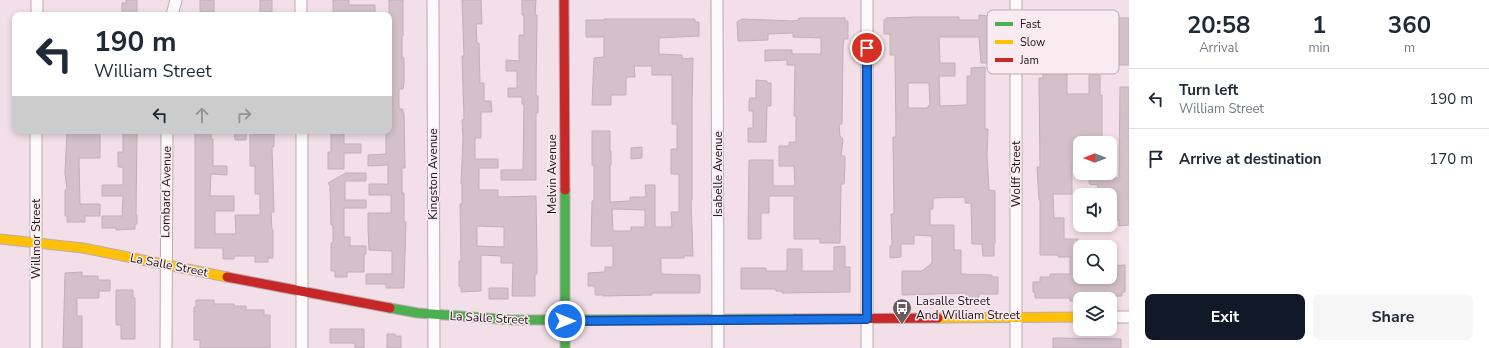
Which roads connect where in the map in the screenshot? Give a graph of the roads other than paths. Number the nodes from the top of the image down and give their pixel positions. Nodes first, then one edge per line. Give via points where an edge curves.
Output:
1 (37, 0) edge
2 (176, 0) edge
3 (301, 0) edge
4 (433, 0) edge
5 (564, 0) edge
6 (717, 0) edge
7 (867, 0) edge
8 (37, 12) edge
9 (173, 12) edge
10 (302, 12) edge
11 (1016, 74) edge
12 (36, 134) edge
13 (167, 134) edge
14 (302, 134) edge
15 (0, 239) edge
16 (36, 242) junction
17 (165, 264) junction
18 (302, 292) junction
19 (434, 315) junction
20 (1073, 317) edge
21 (1117, 317) edge
22 (1129, 317) edge
23 (1016, 318) junction
24 (867, 319) junction
25 (718, 320) junction
26 (565, 321) junction
27 (36, 348) edge
28 (166, 348) edge
29 (302, 348) edge
30 (434, 348) edge
31 (565, 348) edge
32 (718, 348) edge
33 (867, 348) edge
34 (1016, 348) edge

1 - 8 street
2 - 9 street
3 - 10 street
4 - 19 street, Kingston Avenue
5 - 26 street, Melvin Avenue
6 - 25 street, Isabelle Avenue
7 - 24 street
11 - 23 street, Wolff Street
12 - 16 street, Willmor Street
13 - 17 street, Lombard Avenue
14 - 18 street
15 - 16 street, La Salle Street
16 - 17 street, La Salle Street
16 - 27 street, Willmor Street
17 - 18 street, La Salle Street
17 - 28 street, Lombard Avenue
18 - 19 street, La Salle Street
18 - 29 street
19 - 26 street, La Salle Street
19 - 30 street, Kingston Avenue
20 - 23 street, La Salle Street
21 - 22 street
23 - 24 street, La Salle Street
23 - 34 street, Wolff Street
24 - 25 street, La Salle Street
24 - 33 street
25 - 26 street, La Salle Street
25 - 32 street, Isabelle Avenue
26 - 31 street, Melvin Avenue

